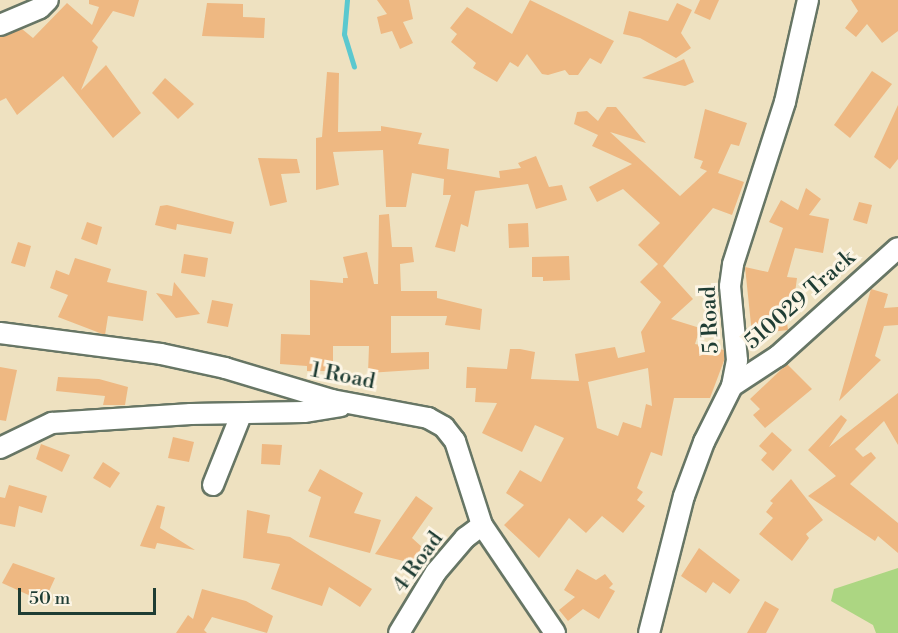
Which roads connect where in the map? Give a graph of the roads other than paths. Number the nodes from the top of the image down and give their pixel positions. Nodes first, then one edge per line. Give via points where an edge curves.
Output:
1 (48, 0) edge
2 (808, 0) edge
3 (0, 25) edge
4 (898, 249) edge
5 (0, 333) edge
6 (732, 386) junction
7 (356, 404) junction
8 (241, 415) junction
9 (0, 448) edge
10 (213, 485) dead end
11 (482, 525) junction
12 (399, 633) edge
13 (555, 633) edge
14 (649, 633) edge

1 - 3 street via 40,8
2 - 6 street, 5 Road via 785,102 733,264 730,286 737,360
4 - 6 street, 510029 Track via 778,356
5 - 7 street, 1 Road via 161,354
6 - 14 street, 5 Road via 704,442 684,496
7 - 8 street via 304,412
7 - 11 street, 1 Road via 407,412 444,427 455,441
8 - 9 street via 52,423
8 - 10 street
11 - 12 street, 4 Road via 460,543 436,572
11 - 13 street, 1 Road

